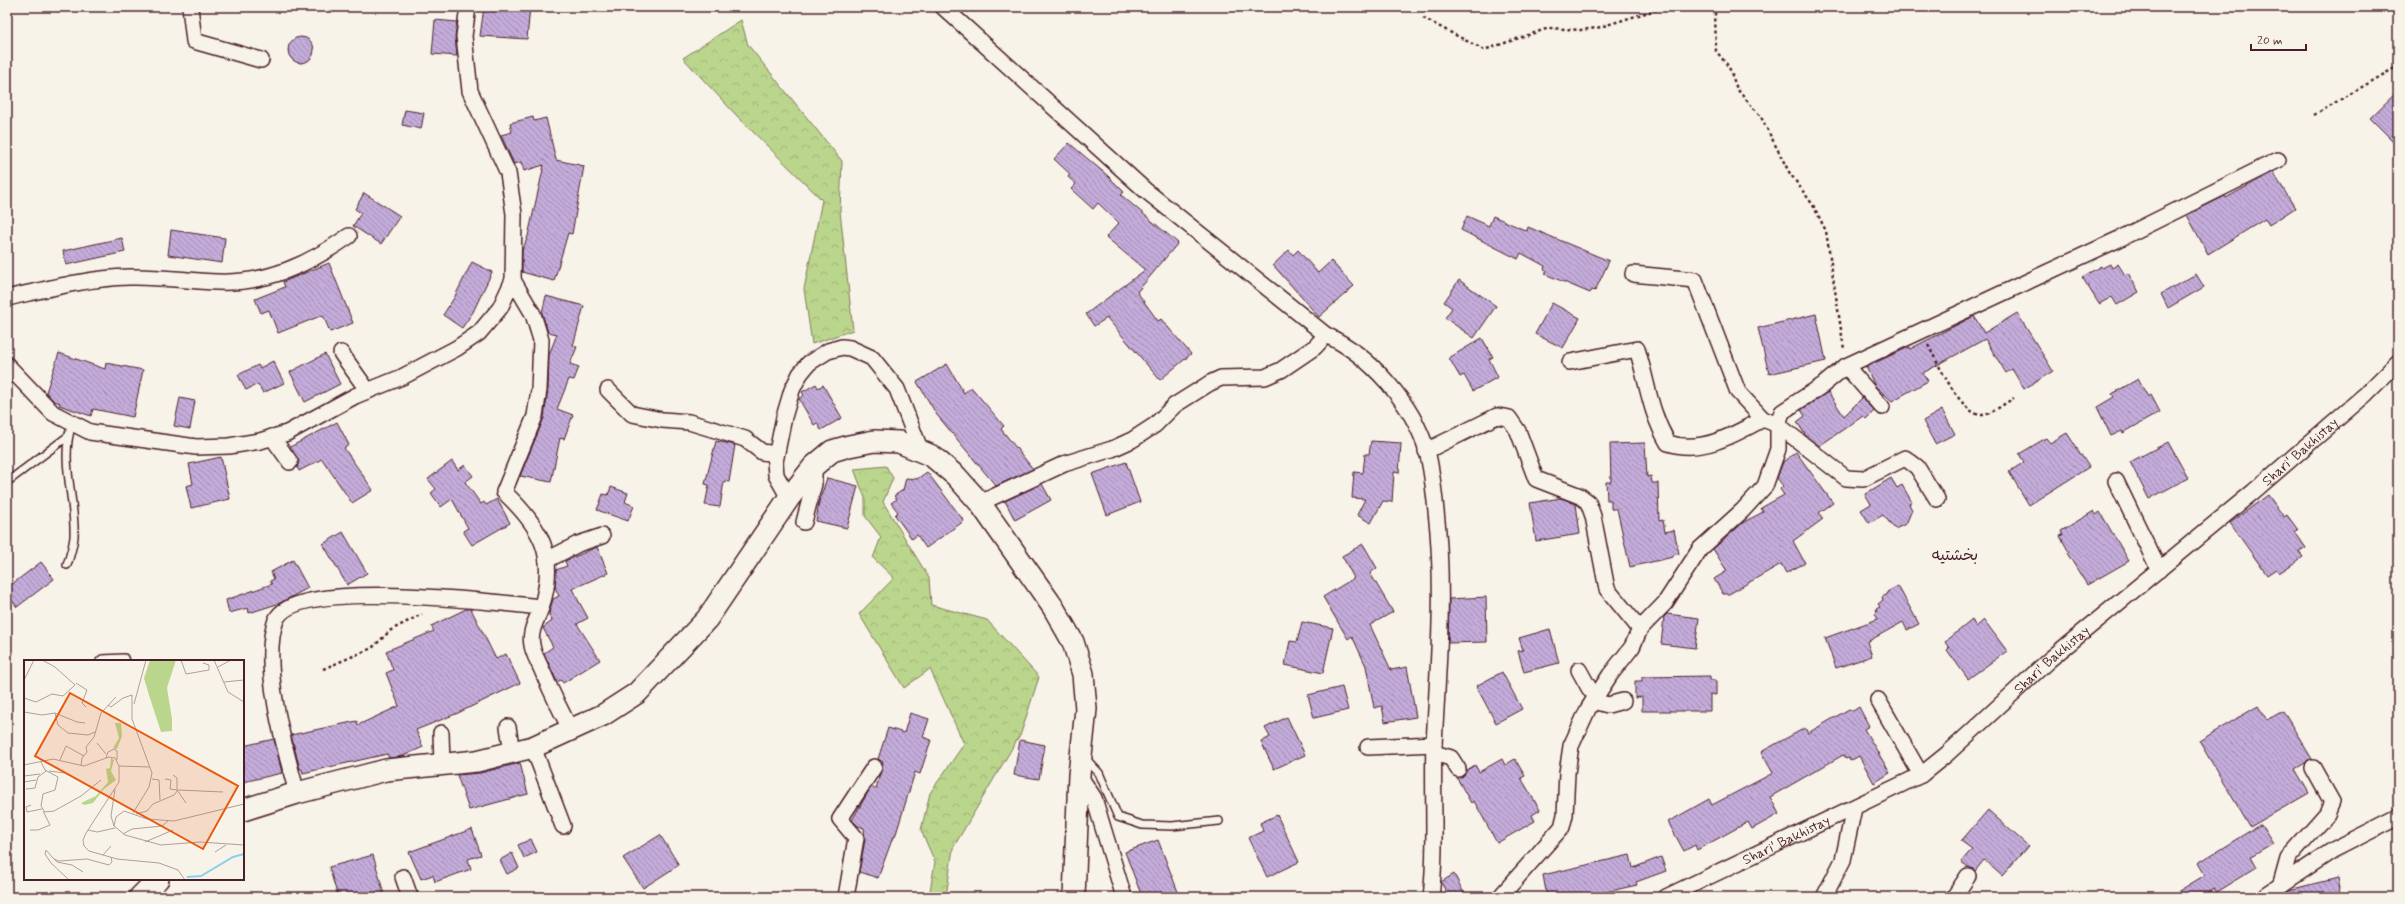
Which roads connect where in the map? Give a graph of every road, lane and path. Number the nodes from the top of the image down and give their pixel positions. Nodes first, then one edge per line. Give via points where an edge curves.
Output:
1 (190, 7) edge
2 (468, 7) edge
3 (943, 7) edge
4 (1665, 7) edge
5 (1713, 7) edge
6 (1423, 18) dead end
7 (261, 60) dead end
8 (2398, 66) edge
9 (2314, 115) dead end
10 (2278, 160) dead end
11 (349, 236) dead end
12 (1633, 274) dead end
13 (513, 280) junction
14 (7, 298) edge
15 (1920, 332) junction
16 (1326, 335) junction
17 (341, 353) dead end
18 (1570, 362) dead end
19 (2398, 362) edge
20 (7, 365) edge
21 (1846, 366) junction
22 (608, 390) dead end
23 (368, 391) junction
24 (2014, 398) dead end
25 (1882, 408) dead end
26 (1762, 419) junction
27 (1778, 425) junction
28 (70, 430) junction
29 (272, 437) junction
30 (920, 449) junction
31 (1426, 450) junction
32 (776, 454) junction
33 (290, 462) dead end
34 (814, 466) junction
35 (2116, 481) dead end
36 (7, 482) edge
37 (789, 498) junction
38 (1937, 499) dead end
39 (980, 503) junction
40 (804, 522) dead end
41 (602, 536) dead end
42 (547, 560) junction
43 (68, 565) dead end
44 (2159, 570) junction
45 (442, 597) junction
46 (541, 607) junction
47 (1640, 629) junction
48 (101, 660) edge
49 (125, 660) edge
50 (323, 669) dead end
51 (1579, 670) dead end
52 (1594, 699) junction
53 (1878, 700) dead end
54 (1623, 701) dead end
55 (508, 727) dead end
56 (571, 730) junction
57 (441, 733) dead end
58 (533, 747) junction
59 (1368, 747) dead end
60 (1434, 748) junction
61 (512, 752) junction
62 (1082, 755) junction
63 (442, 764) junction
64 (874, 767) dead end
65 (2313, 768) dead end
66 (1458, 769) dead end
67 (1078, 775) junction
68 (1921, 775) junction
69 (297, 793) junction
70 (1854, 808) junction
71 (244, 810) edge
72 (2398, 817) edge
73 (1219, 821) dead end
74 (563, 826) dead end
75 (1968, 876) dead end
76 (403, 877) dead end
77 (157, 880) edge
78 (2281, 883) junction
79 (140, 897) edge
80 (410, 897) edge
81 (846, 897) edge
82 (1074, 897) edge
83 (1124, 897) edge
84 (1431, 897) edge
85 (1500, 897) edge
86 (1666, 897) edge
87 (1824, 897) edge
88 (1954, 897) edge
89 (2263, 897) edge

1 - 7 street via 194,41
2 - 13 street via 464,36 470,91 508,173 514,214
3 - 16 street via 1145,190
4 - 6 path via 1597,28 1549,28 1484,50
5 - 21 path via 1716,51 1729,67 1737,89 1761,117 1788,172 1813,205 1826,231
8 - 9 path
10 - 15 street via 2112,242
11 - 14 street via 324,253 290,270 257,279 219,282 130,277 92,280
12 - 26 street via 1695,280 1738,392
13 - 23 street via 500,308 479,333 457,348 402,377
13 - 42 street via 533,314 541,340 539,390 535,416 504,492 534,527 547,552
15 - 21 street
15 - 24 path via 1962,405 1974,413 1984,415
16 - 31 street via 1355,352 1384,379 1404,406
16 - 39 street via 1315,347 1281,370 1265,377 1222,378 1210,383 1175,405 1155,424 1132,440 1064,464
17 - 23 street
18 - 26 street via 1637,349 1650,404 1661,431 1668,443 1680,447 1704,446
19 - 44 street, Shari' Bakhistay via 2366,394
20 - 28 street
21 - 25 street
21 - 27 street via 1823,385 1782,412
22 - 32 street via 632,414 689,422 745,439 762,452
23 - 29 street via 287,433
26 - 27 street
27 - 38 street via 1846,478 1863,479 1905,458 1918,467
27 - 47 street via 1778,449 1765,486 1700,549 1665,603
28 - 29 street via 196,447 229,446
28 - 36 lane
28 - 43 lane via 67,465 74,538
29 - 33 street
30 - 32 street via 897,389 888,377 872,358 860,351 842,347 819,356 800,374 790,396
30 - 34 main road via 899,442 874,441 832,451
30 - 39 main road via 956,476
31 - 47 street via 1497,416 1510,418 1518,431 1536,479 1580,496 1588,502 1607,589
31 - 60 street via 1433,487 1441,576
32 - 37 street via 776,475
34 - 37 main road
34 - 40 street via 814,484
35 - 44 street
37 - 56 main road via 707,619 636,693 603,715
39 - 62 main road via 1053,607 1073,642 1083,674 1086,709
41 - 42 street via 578,544
42 - 46 street via 547,577
44 - 68 street, Shari' Bakhistay via 2049,660
45 - 46 street
45 - 50 path via 429,611 391,630 372,648
45 - 69 street via 378,595 310,600 286,609 276,619 271,654 276,700
46 - 56 street via 531,632 532,646 557,705
47 - 52 street via 1632,647
48 - 49 lane
51 - 52 street
52 - 54 street via 1608,705
52 - 85 street via 1571,746 1562,827
53 - 68 street
55 - 61 street
56 - 58 main road
57 - 63 street
58 - 61 main road
58 - 74 street
59 - 60 street
60 - 66 street via 1451,758
60 - 84 street
61 - 63 main road via 477,761
62 - 67 main road
62 - 73 lane via 1099,773 1118,817 1142,825 1172,826
63 - 69 main road via 386,770
64 - 81 street via 840,819 856,838
65 - 78 street via 2332,802 2327,814 2288,858
67 - 82 main road
67 - 83 street via 1094,798
68 - 70 street, Shari' Bakhistay
69 - 71 main road
70 - 86 street, Shari' Bakhistay
70 - 87 street via 1843,860
72 - 78 street via 2333,850
75 - 88 street
76 - 80 street
77 - 79 main road
78 - 89 street

